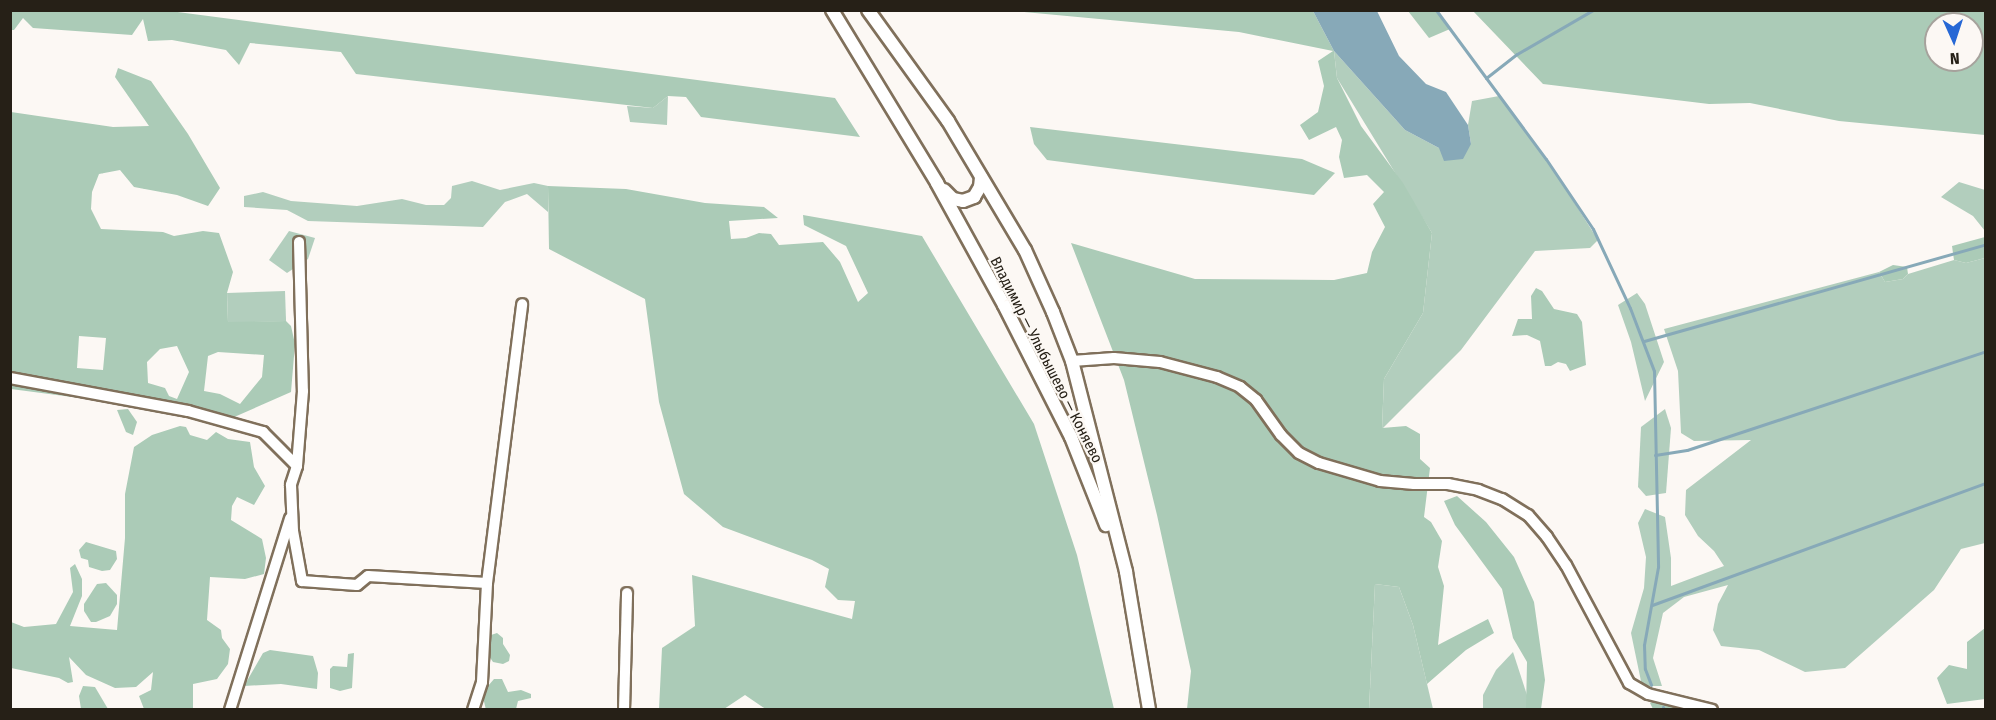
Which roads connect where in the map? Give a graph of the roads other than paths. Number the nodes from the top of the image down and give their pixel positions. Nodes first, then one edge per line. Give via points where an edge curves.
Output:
1 (832, 10) edge
2 (868, 10) edge
3 (981, 177) junction
4 (937, 183) junction
5 (299, 242) dead end
6 (522, 304) dead end
7 (1072, 362) junction
8 (10, 378) edge
9 (297, 466) junction
10 (292, 510) junction
11 (487, 583) junction
12 (627, 592) dead end
13 (1134, 625) junction
14 (230, 710) edge
15 (473, 710) edge
16 (624, 710) edge
17 (1149, 710) edge
18 (1712, 710) edge

1 - 4 main road, Владимир — Улыбышево — Коняево
2 - 3 main road, Владимир — Улыбышево — Коняево via 948,121
3 - 4 main road, Владимир — Улыбышево — Коняево via 974,197 963,201 952,199
3 - 7 main road, Владимир — Улыбышево — Коняево via 1025,250
4 - 13 main road, Владимир — Улыбышево — Коняево via 1071,436 1103,515
5 - 9 street via 303,391
6 - 11 street
7 - 13 main road, Владимир — Улыбышево — Коняево via 1126,572
7 - 18 street via 1114,358 1160,362 1217,376 1256,400 1281,435 1299,453 1319,463 1380,481 1448,484 1502,499 1528,515 1547,537 1629,682 1648,694
8 - 9 street via 188,411 263,432
9 - 10 street via 291,485
10 - 11 street via 302,581 357,585 368,576
10 - 14 street
11 - 15 street via 482,682
12 - 16 street
13 - 17 main road, Владимир — Улыбышево — Коняево

